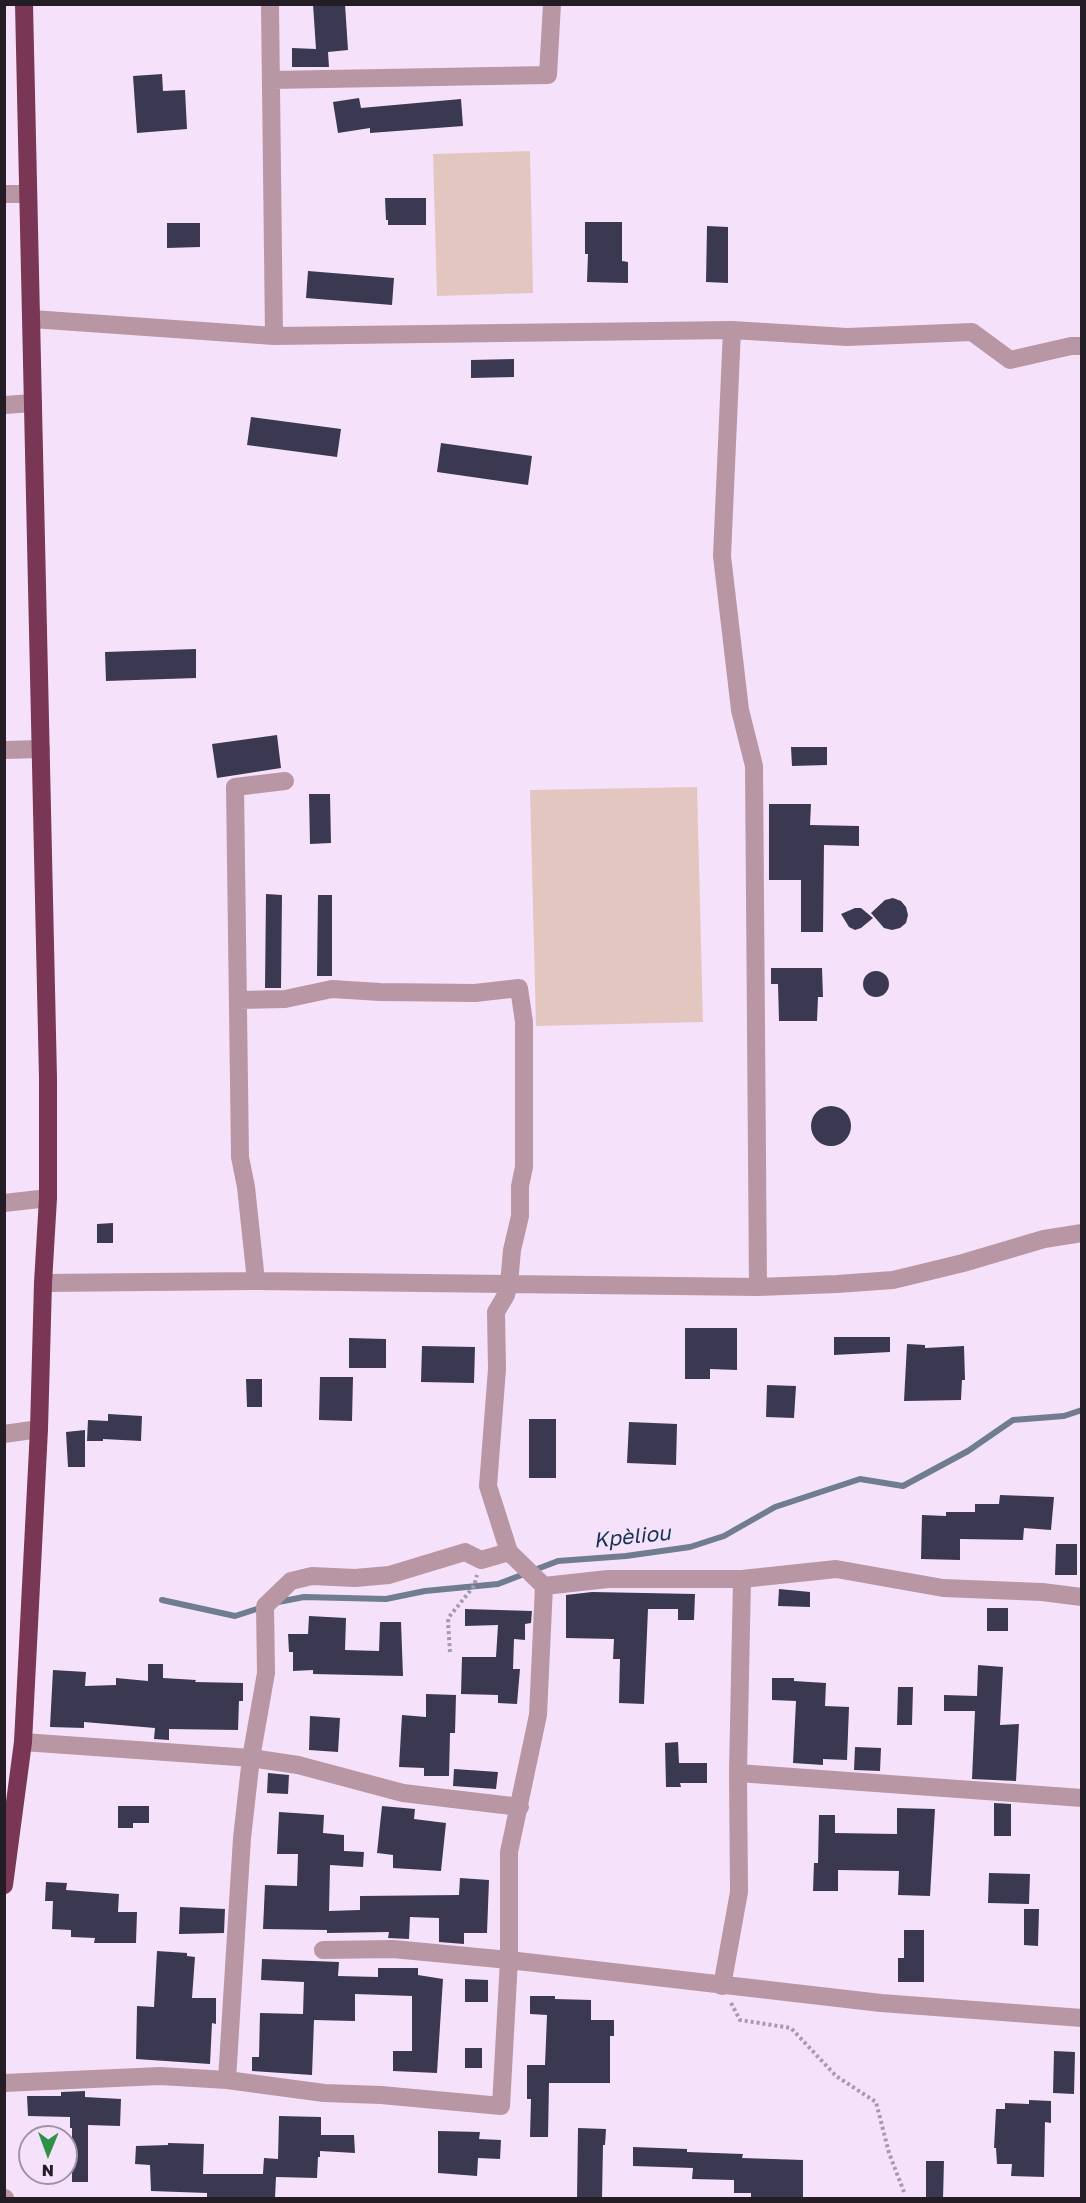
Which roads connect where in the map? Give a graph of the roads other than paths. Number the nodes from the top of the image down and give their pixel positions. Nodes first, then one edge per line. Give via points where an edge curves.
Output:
1 (24, 4) edge
2 (270, 4) edge
3 (552, 4) edge
4 (271, 80) junction
5 (4, 194) edge
6 (28, 194) junction
7 (32, 319) junction
8 (732, 330) junction
9 (274, 336) junction
10 (1082, 346) edge
11 (33, 403) junction
12 (4, 405) edge
13 (40, 749) junction
14 (4, 750) edge
15 (285, 781) dead end
16 (238, 1000) junction
17 (48, 1198) junction
18 (4, 1203) edge
19 (1082, 1233) edge
20 (256, 1281) junction
21 (43, 1282) junction
22 (509, 1284) junction
23 (758, 1287) junction
24 (39, 1429) junction
25 (4, 1434) edge
26 (514, 1557) junction
27 (742, 1579) junction
28 (540, 1583) junction
29 (1082, 1597) edge
30 (23, 1742) junction
31 (251, 1758) junction
32 (738, 1773) junction
33 (10, 1793) edge
34 (1082, 1797) edge
35 (520, 1807) junction
36 (4, 1885) edge
37 (323, 1950) dead end
38 (508, 1960) junction
39 (722, 1986) junction
40 (1082, 2018) edge
41 (227, 2080) junction
42 (4, 2083) edge

1 - 6 highway
2 - 4 street
3 - 4 street via 548,75
4 - 9 street
5 - 6 street
6 - 7 highway
7 - 9 street
7 - 11 highway
8 - 9 street
8 - 10 street via 847,337 972,332 1010,360
8 - 23 street via 722,556 740,710 754,766
11 - 12 street
11 - 13 highway
13 - 14 street
13 - 17 highway
15 - 16 street via 235,787
16 - 20 street via 240,1157
16 - 22 street via 285,999 332,989 475,993 519,988 524,1022 524,1167
17 - 18 street
17 - 21 highway
19 - 23 street via 1044,1239 893,1280
20 - 21 street
20 - 22 street
21 - 24 highway
22 - 23 street
22 - 26 street via 496,1312 497,1369 488,1486
24 - 25 street
24 - 30 highway
26 - 28 street
26 - 31 street via 481,1560 465,1552 389,1575 312,1576 291,1581 265,1606 266,1673
27 - 28 street
27 - 29 street via 836,1569 943,1588
27 - 32 street
28 - 35 street via 538,1715
30 - 31 street
30 - 33 highway
31 - 35 street via 298,1765 403,1793
31 - 41 street via 242,1838
32 - 34 street
32 - 39 street via 739,1892
33 - 36 highway
35 - 38 street via 509,1852
37 - 38 street via 393,1949
38 - 39 street
38 - 41 street via 501,2106 324,2093
39 - 40 street
41 - 42 street via 160,2076

